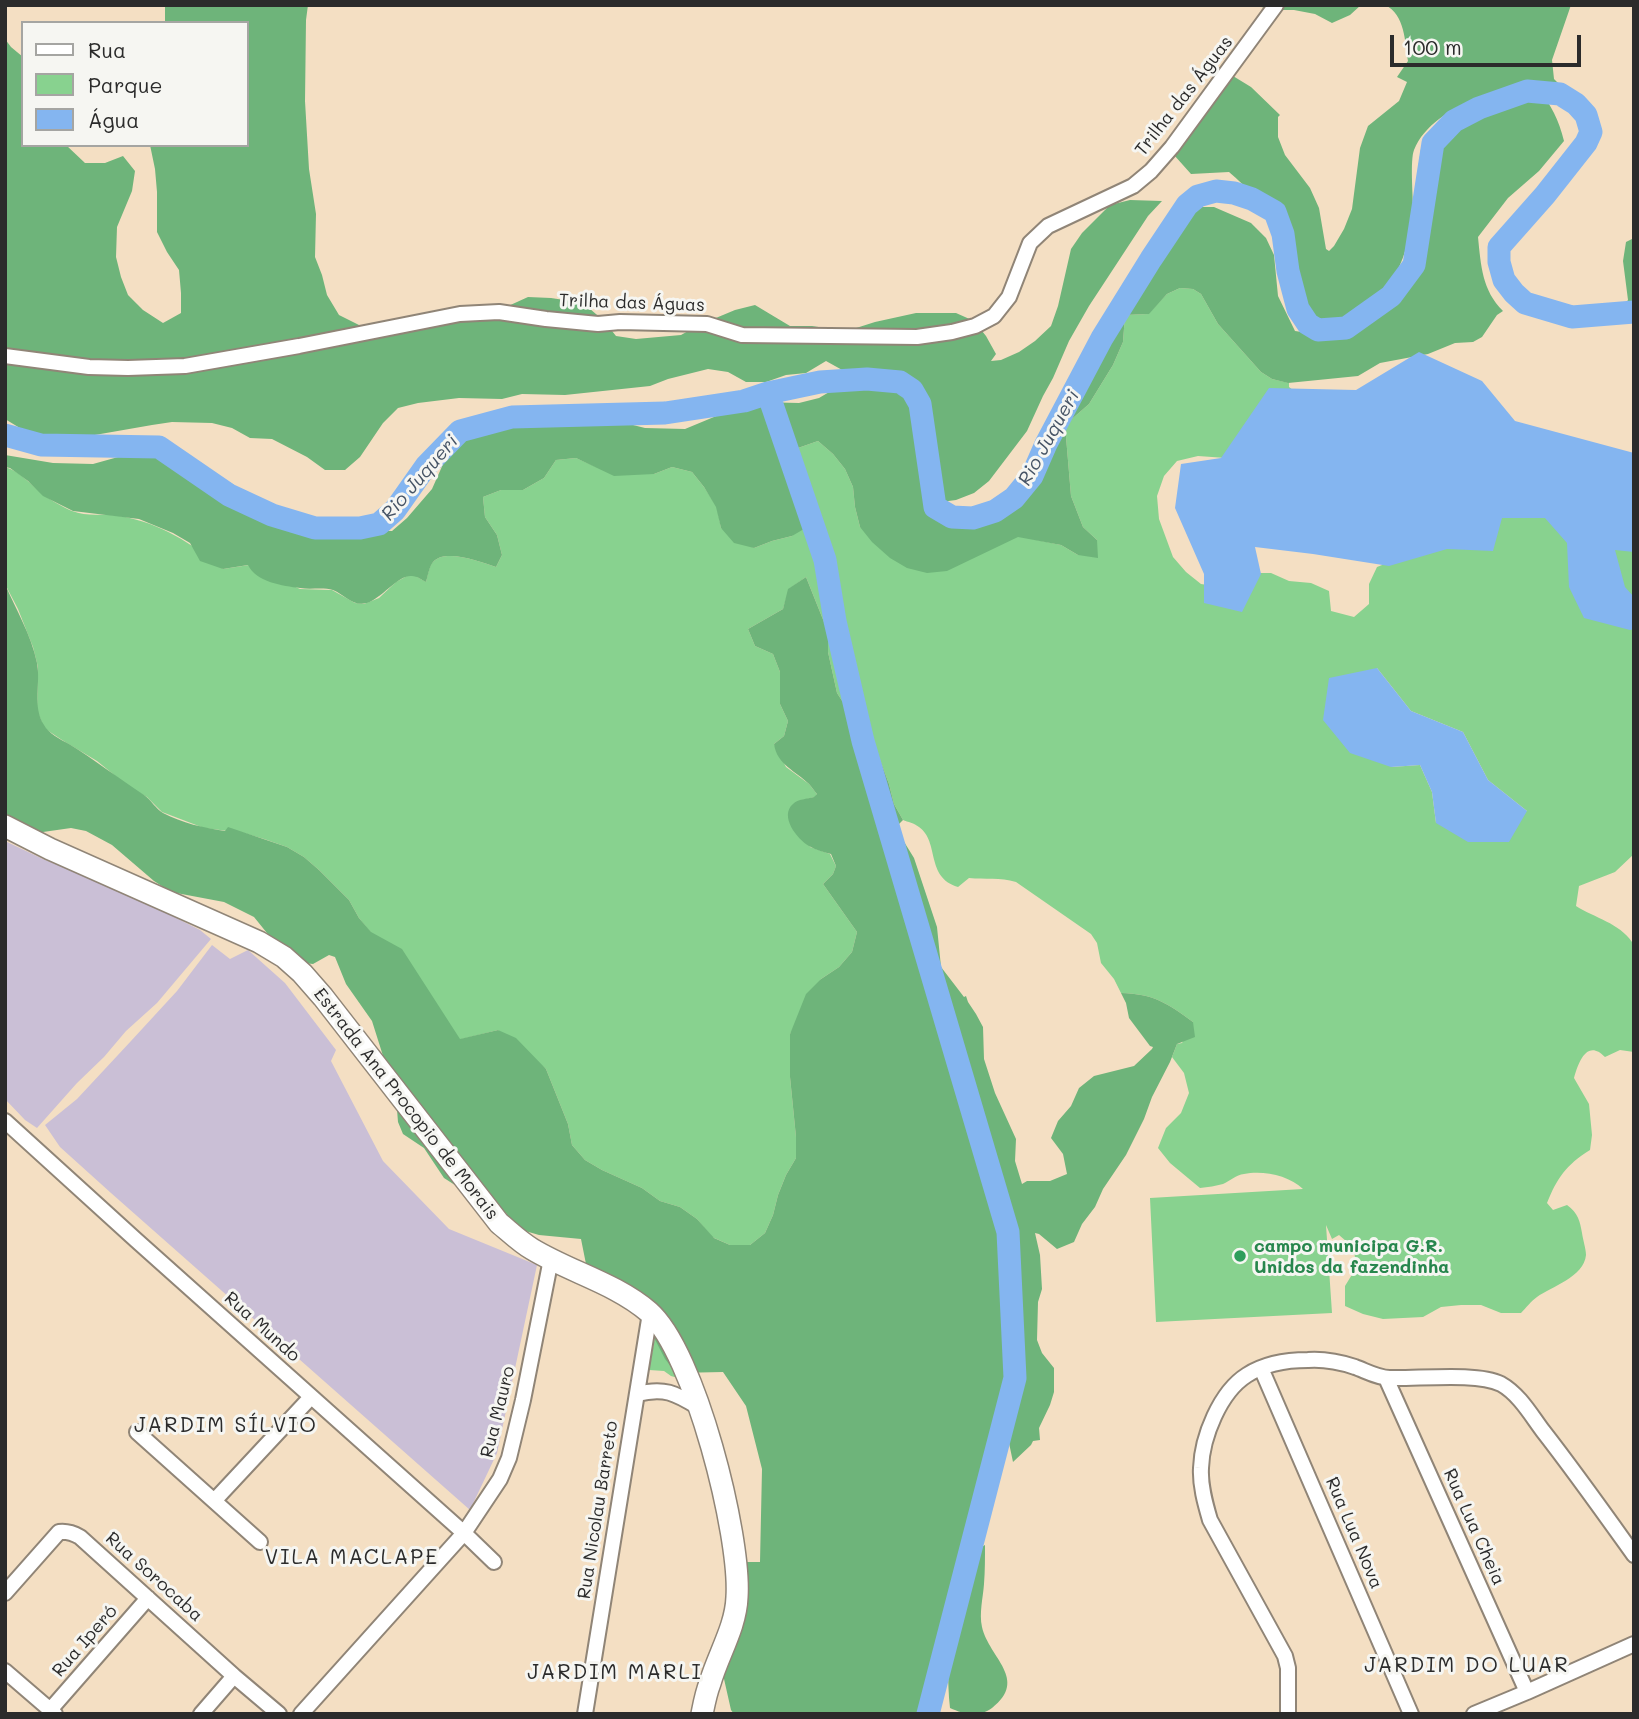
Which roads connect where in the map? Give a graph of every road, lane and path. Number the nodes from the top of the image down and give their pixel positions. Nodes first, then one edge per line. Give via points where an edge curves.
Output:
1 (1276, 5) edge
2 (5, 356) edge
3 (5, 826) edge
4 (5, 1121) edge
5 (551, 1259) junction
6 (650, 1313) junction
7 (1261, 1368) junction
8 (1386, 1378) junction
9 (637, 1394) junction
10 (311, 1397) junction
11 (698, 1407) junction
12 (137, 1432) dead end
13 (214, 1501) junction
14 (464, 1534) junction
15 (260, 1542) dead end
16 (1634, 1555) edge
17 (494, 1562) dead end
18 (5, 1593) edge
19 (148, 1598) junction
20 (1634, 1644) edge
21 (5, 1671) edge
22 (234, 1676) junction
23 (1527, 1692) junction
24 (52, 1712) edge
25 (201, 1714) edge
26 (279, 1714) edge
27 (301, 1714) edge
28 (585, 1714) edge
29 (702, 1714) edge
30 (1288, 1714) edge
31 (1411, 1714) edge
32 (1474, 1714) edge

1 - 2 street, Trilha das Águas via 1151,172 1133,186 1048,226 1030,243 1009,297 994,316 975,326 917,337 742,335 707,324 598,324 499,312 460,314 185,366 89,367
3 - 5 street, Estrada Ana Procopio de Morais via 222,924 284,957 323,996 499,1223
4 - 10 street, Rua Mundo
5 - 6 street, Estrada Ana Procopio de Morais via 629,1297
5 - 14 street, Rua Mauro via 509,1458
6 - 9 street, Rua Nicolau Barreto
6 - 11 street, Estrada Ana Procopio de Morais via 673,1344
7 - 8 street via 1309,1359
7 - 30 street via 1234,1385 1218,1409 1203,1450 1202,1483 1210,1520 1285,1656
7 - 31 street, Rua Lua Nova
8 - 16 street via 1479,1378 1501,1384 1520,1401
8 - 23 street, Rua Lua Cheia
9 - 11 street via 667,1391
9 - 28 street, Rua Nicolau Barreto
10 - 13 street
10 - 14 street, Rua Mundo
11 - 29 street, Estrada Ana Procopio de Morais via 723,1495 737,1581 734,1619
12 - 13 street
13 - 15 street
14 - 17 street, Rua Mundo
14 - 27 street, Rua Mauro
18 - 19 street, Rua Sorocaba via 59,1532 65,1531 80,1537
19 - 22 street, Rua Sorocaba
19 - 24 street, Rua Iperó
20 - 23 street
21 - 24 street
22 - 25 street
22 - 26 street, Rua Sorocaba
23 - 32 street

